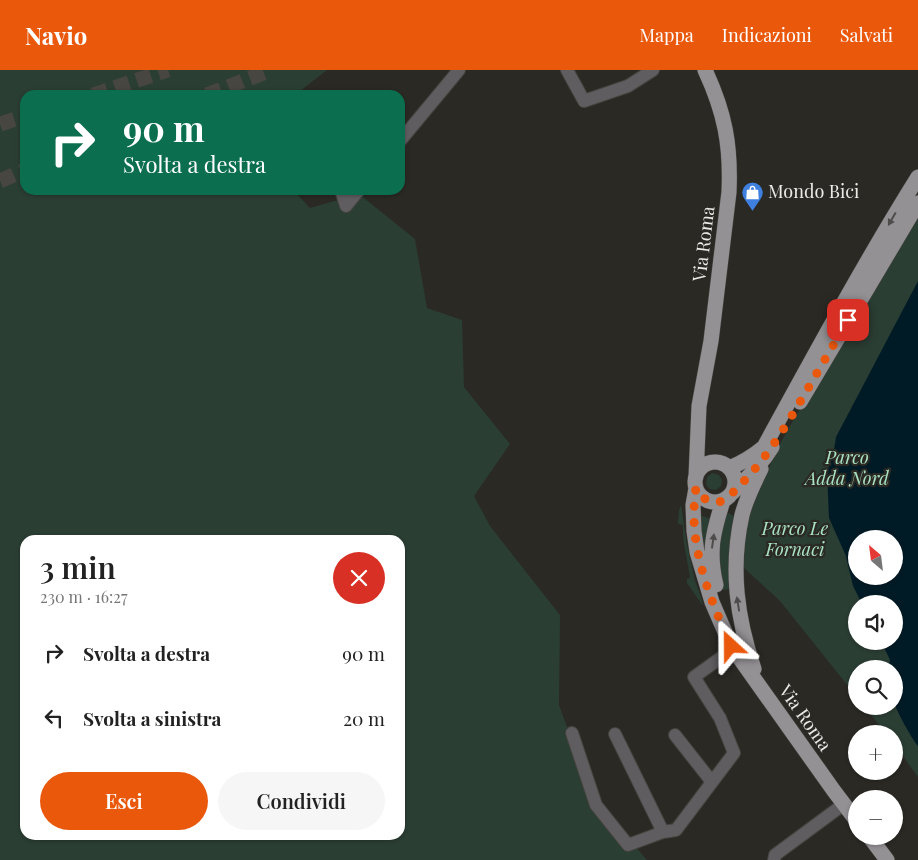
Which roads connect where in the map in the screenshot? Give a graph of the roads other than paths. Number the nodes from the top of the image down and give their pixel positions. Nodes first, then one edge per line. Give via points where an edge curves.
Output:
1 (459, 70) edge
2 (567, 70) edge
3 (653, 70) edge
4 (705, 70) edge
5 (405, 135) edge
6 (918, 177) edge
7 (343, 195) edge
8 (355, 195) edge
9 (918, 203) edge
10 (698, 425) junction
11 (766, 456) junction
12 (724, 466) junction
13 (696, 482) junction
14 (727, 497) junction
15 (733, 649) junction
16 (759, 685) junction
17 (572, 733) dead end
18 (615, 734) dead end
19 (675, 735) dead end
20 (712, 782) junction
21 (844, 804) junction
22 (848, 809) edge
23 (663, 832) junction
24 (876, 845) edge
25 (774, 860) edge
26 (887, 860) edge

1 - 5 street
2 - 3 street via 584,101 628,86
4 - 10 main road, Via Roma via 725,125 730,170
6 -> 12 main road via 764,447 756,454
7 - 8 street via 346,206
9 - 11 main road
10 - 12 main road via 708,452
10 - 13 main road, Via Roma
11 - 14 main road
16 -> 11 main road via 746,645 737,599 736,552 743,514
12 - 13 main road via 705,465
12 - 14 main road via 732,472 735,480 734,489
13 - 14 main road via 700,495 707,500 715,502
13 - 15 main road, Via Roma via 693,505 697,552 712,602
16 -> 14 main road via 736,642 712,571 712,544
15 - 16 main road, Via Roma
15 - 20 street via 694,678 720,718 734,753
16 - 21 main road, Via Roma
17 - 23 street via 596,805 628,845
18 - 23 street
19 - 20 street
20 - 23 street via 676,830
21 - 22 main road, Via Roma
21 - 25 street via 775,855
24 - 26 main road

